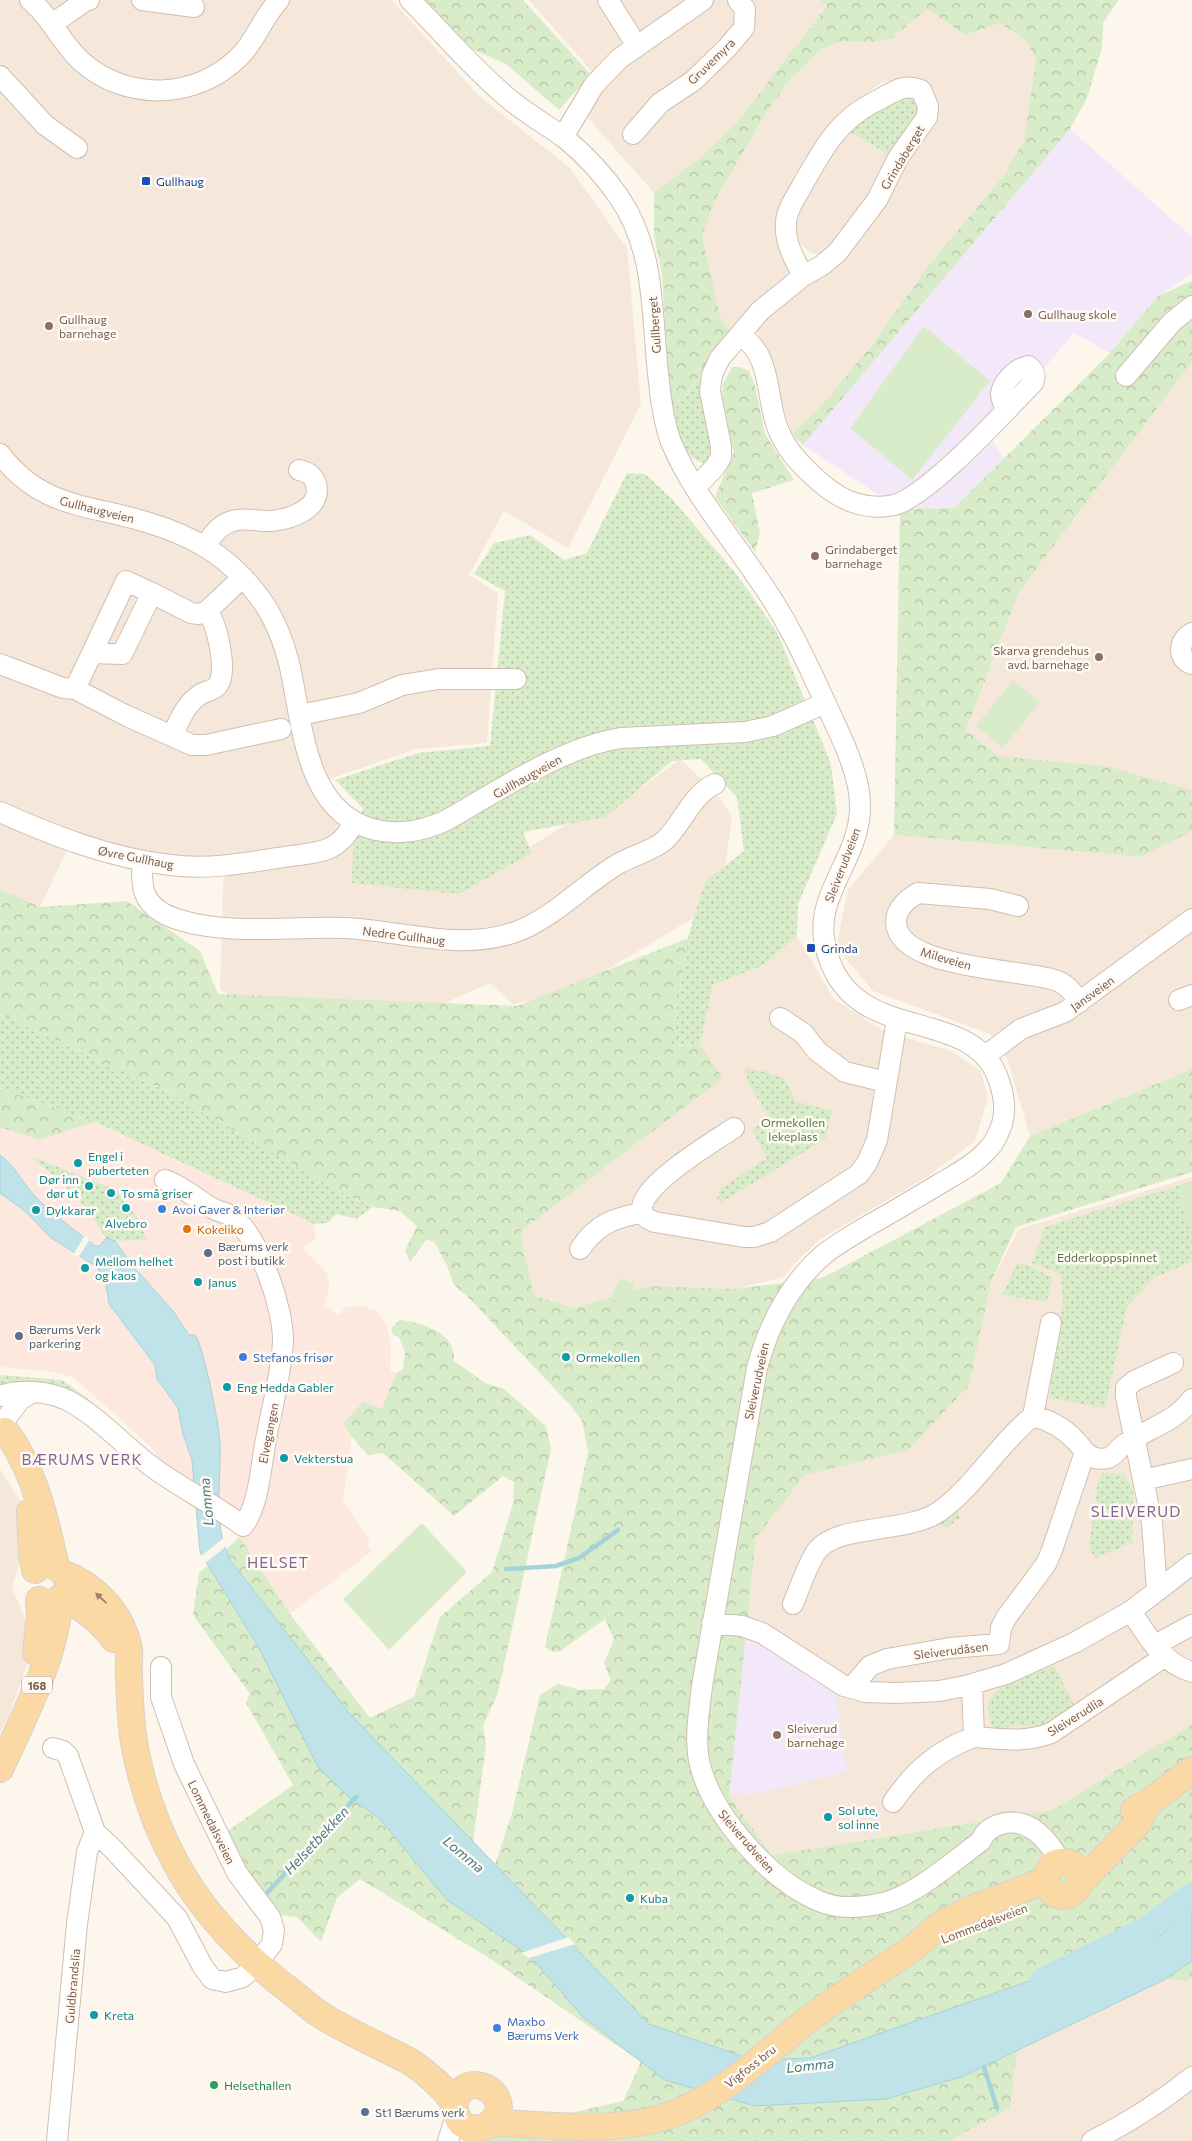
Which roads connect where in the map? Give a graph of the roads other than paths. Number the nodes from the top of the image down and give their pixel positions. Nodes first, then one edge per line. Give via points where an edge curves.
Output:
1 (30, 0) edge
2 (89, 0) edge
3 (142, 0) edge
4 (278, 0) edge
5 (410, 0) edge
6 (608, 0) edge
7 (703, 0) edge
8 (738, 0) edge
9 (194, 7) dead end
10 (52, 24) junction
11 (637, 46) junction
12 (0, 76) edge
13 (632, 134) dead end
14 (564, 137) junction
15 (77, 148) dead end
16 (804, 276) junction
17 (1192, 306) edge
18 (740, 335) junction
19 (1126, 376) dead end
20 (1006, 410) dead end
21 (0, 454) edge
22 (299, 470) dead end
23 (695, 488) junction
24 (206, 545) junction
25 (243, 577) junction
26 (152, 593) junction
27 (207, 611) junction
28 (1192, 632) edge
29 (92, 653) junction
30 (0, 664) edge
31 (1192, 664) edge
32 (516, 679) dead end
33 (75, 689) junction
34 (825, 703) junction
35 (300, 715) junction
36 (281, 729) dead end
37 (172, 736) junction
38 (715, 784) dead end
39 (0, 812) edge
40 (354, 822) junction
41 (142, 861) junction
42 (1018, 906) dead end
43 (1192, 919) edge
44 (1080, 1002) junction
45 (780, 1018) dead end
46 (898, 1020) junction
47 (985, 1056) junction
48 (886, 1082) junction
49 (734, 1128) dead end
50 (165, 1180) dead end
51 (641, 1212) junction
52 (580, 1249) dead end
53 (1052, 1323) dead end
54 (1173, 1363) dead end
55 (1192, 1399) edge
56 (1033, 1416) junction
57 (2, 1425) edge
58 (1134, 1439) junction
59 (1085, 1452) junction
60 (1192, 1469) edge
61 (1143, 1480) junction
62 (1192, 1564) edge
63 (53, 1584) junction
64 (1157, 1590) junction
65 (793, 1604) dead end
66 (1131, 1611) junction
67 (712, 1623) junction
68 (1192, 1625) edge
69 (1160, 1651) junction
70 (161, 1666) dead end
71 (1192, 1672) edge
72 (972, 1684) junction
73 (851, 1688) junction
74 (974, 1737) junction
75 (53, 1748) dead end
76 (0, 1750) edge
77 (0, 1769) edge
78 (1192, 1770) edge
79 (893, 1802) dead end
80 (95, 1832) junction
81 (1060, 1875) junction
82 (256, 1965) junction
83 (293, 1993) junction
84 (809, 2020) joint
85 (1192, 2077) edge
86 (485, 2090) junction
87 (468, 2123) edge
88 (583, 2126) junction
89 (57, 2141) edge
90 (448, 2141) edge
91 (1092, 2141) edge

1 - 10 street
2 - 10 street
3 - 9 street
4 - 10 street via 249,46 227,68 194,86 167,92 133,88 108,79 81,62
5 - 14 street, Gullberget via 492,84
6 - 11 street
7 - 11 street
8 - 13 street, Gruvemyra via 745,9 744,28 693,81 660,103
11 - 14 street via 619,59 594,86
12 - 15 street via 45,125
14 - 23 street, Gullberget via 604,176 638,230 651,285 657,371 667,428 680,463
16 - 16 street, Grindaberget via 836,253 877,200 898,158 926,117 928,106 921,90 899,88 860,110 824,149 786,219 785,234 789,248
16 - 18 street, Grindaberget via 760,311
17 - 19 street via 1172,322
18 - 20 street via 750,342 767,373 774,419 789,451 827,488 862,506 895,504 914,495 959,457
18 - 23 street, Grindaberget via 720,358 712,375 711,404 721,457
21 - 24 street, Gullhaugveien via 19,477 55,498 145,521
22 - 24 street via 314,477 317,486 313,503 305,510 272,521 238,520 222,525
23 - 34 street, Gullberget via 781,612
24 - 25 street, Gullhaugveien
25 - 27 street
25 - 35 street, Gullhaugveien via 274,619 289,662
26 - 27 street via 191,613
26 - 29 street via 122,654
26 - 29 street via 126,580
27 - 37 street via 215,624 223,670 217,687 193,701
28 - 31 street via 1181,646 1182,656
29 - 33 street
30 - 33 street via 63,688
32 - 35 street via 439,679 402,685 360,703
33 - 37 street
34 - 40 street, Gullhaugveien via 758,730 621,738 583,747 425,830 385,832
34 - 46 street, Sleiverudveien via 852,764 860,808 853,843 824,916 828,958 848,991 870,1008
35 - 40 street, Gullhaugveien via 317,780 340,812
36 - 37 street via 199,746
38 - 41 street, Nedre Gullhaug via 705,788 663,842 618,864 561,907 519,930 481,939 430,939 380,930 345,928 247,930 181,921 162,913 148,901 142,887
39 - 41 street, Øvre Gullhaug via 74,843
40 - 41 street, Øvre Gullhaug via 342,841 319,851 215,866 171,866
42 - 44 street, Mileveien via 990,899 918,893 908,898 896,921 898,932 906,943 919,951 976,966 1056,980 1068,986
43 - 44 street, Jansveien
44 - 47 street, Jansveien via 1065,1012 1021,1029
45 - 48 street via 803,1033 817,1051 845,1072
46 - 47 street, Sleiverudveien via 951,1035
46 - 48 street
47 - 67 street, Sleiverudveien via 997,1076 1004,1108 996,1139 988,1150 955,1174 824,1254 787,1296 765,1339 757,1368
48 - 51 street via 873,1152 863,1169 770,1232 744,1237 655,1222
49 - 51 street via 652,1188 644,1197
50 - 57 street, Elvegangen via 231,1216 249,1234 264,1265 281,1317 283,1342 276,1393 248,1520 236,1520 190,1492 66,1400 47,1394 31,1394 20,1400
51 - 52 street via 595,1230
53 - 56 street
54 - 58 street via 1126,1388
55 - 58 street via 1171,1420
56 - 59 street via 1055,1425
56 - 65 street via 962,1493 932,1517 899,1527 853,1533 825,1544 817,1552
57 - 63 main road, 168 via 14,1442 43,1513
58 - 59 street via 1105,1459
58 - 61 street
59 - 73 street, Sleiverudåsen via 1046,1564 1006,1618 999,1644 950,1648 887,1659 870,1666
60 - 61 street
61 - 64 street via 1152,1523
62 - 64 street
63 - 76 main road, 168 via 40,1618 32,1673
63 - 77 main road, 168 via 58,1620 25,1716
63 - 82 main road via 77,1578 110,1606 117,1618 129,1651 132,1731 138,1762 163,1836 204,1906
64 - 66 street
66 - 69 street
66 - 72 street via 1035,1662
67 - 73 street via 742,1626 762,1633
67 - 81 street, Sleiverudveien via 698,1718 700,1764 712,1799 722,1815 777,1875 820,1902 845,1907 885,1903 905,1894 981,1841 987,1831 1008,1822 1030,1827 1046,1839
68 - 69 street, Sleiverudlia
69 - 71 street via 1172,1664
69 - 74 street, Sleiverudlia via 1051,1733 1036,1739
70 - 82 street, Lommedalsveien via 161,1697 184,1764 236,1873 270,1917 274,1930 272,1944
72 - 73 street via 939,1691 895,1693
72 - 74 street
74 - 79 street via 926,1763
75 - 80 street via 68,1756
78 - 81 main road, Lommedalsveien via 1148,1803 1136,1808 1101,1843
80 - 82 street via 177,1918 212,1979 226,1982 243,1977
80 - 89 street, Guldbrandslia via 87,1852 77,1924
81 - 84 main road, Lommedalsveien via 939,1926 912,1949
82 - 83 main road
83 - 86 main road via 360,2022
83 - 87 main road via 319,2014 412,2062 434,2081
84 - 88 main road, Vigfoss bru via 721,2089 689,2108 644,2122
85 - 91 street via 1168,2096
86 - 87 main road via 466,2087 460,2092
86 - 87 main road via 498,2110 495,2119
86 - 88 main road via 530,2111
87 - 88 main road
87 - 90 street

